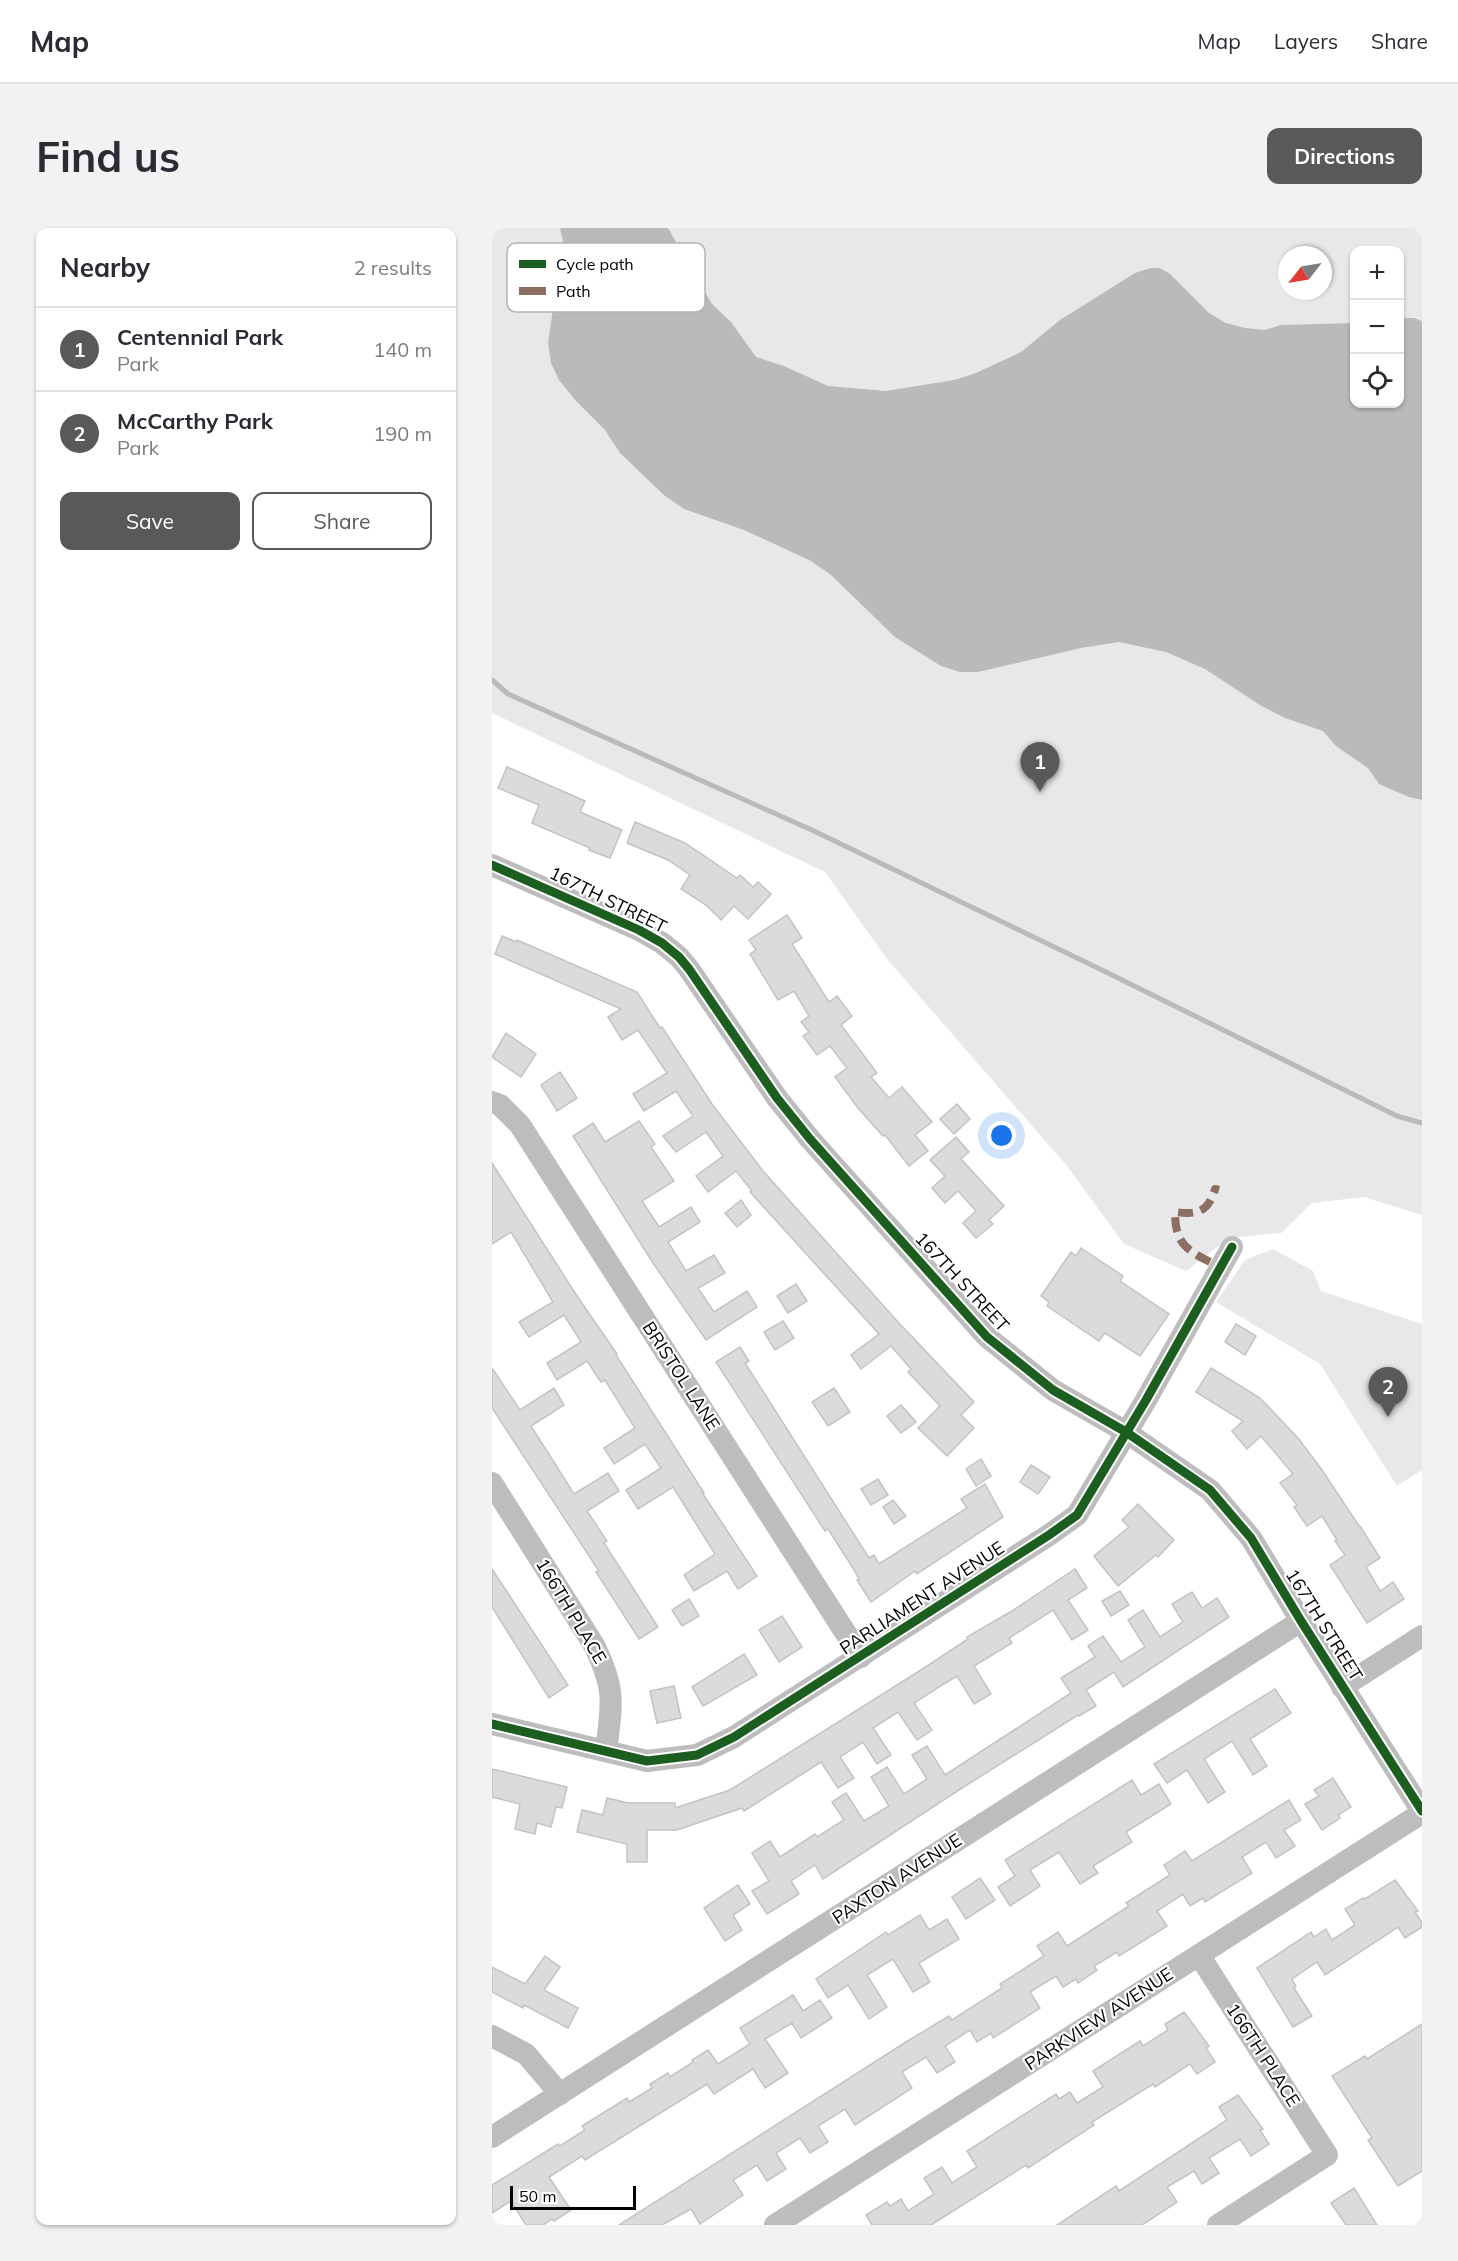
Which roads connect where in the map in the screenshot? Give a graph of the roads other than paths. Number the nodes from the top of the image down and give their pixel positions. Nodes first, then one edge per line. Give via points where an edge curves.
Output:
1 (492, 865) edge
2 (492, 1102) edge
3 (1232, 1247) dead end
4 (1126, 1432) junction
5 (492, 1483) edge
6 (1301, 1621) junction
7 (1422, 1636) edge
8 (861, 1657) junction
9 (1342, 1687) junction
10 (492, 1724) edge
11 (606, 1751) junction
12 (1422, 1812) edge
13 (1199, 1955) junction
14 (492, 2036) edge
15 (560, 2094) junction
16 (492, 2137) edge
17 (775, 2225) edge
18 (1218, 2225) edge

1 - 4 street, 167TH STREET via 639,930 679,957 810,1139 987,1337 1053,1390
2 - 8 street, BRISTOL LANE via 520,1125
3 - 4 street, PARLIAMENT AVENUE
4 - 6 street, 167TH STREET via 1210,1490 1251,1538
4 - 8 street, PARLIAMENT AVENUE via 1077,1515
5 - 11 street, 166TH PLACE via 605,1667 612,1701
6 - 9 street, 167TH STREET
6 - 15 street, PAXTON AVENUE
7 - 9 street
8 - 11 street, PARLIAMENT AVENUE via 734,1737 697,1755 647,1761
9 - 12 street, 167TH STREET
10 - 11 street, PARLIAMENT AVENUE
12 - 13 street, PARKVIEW AVENUE
13 - 17 street, PARKVIEW AVENUE
13 - 18 street, 166TH PLACE via 1327,2155
14 - 15 street via 526,2054
15 - 16 street, PAXTON AVENUE

